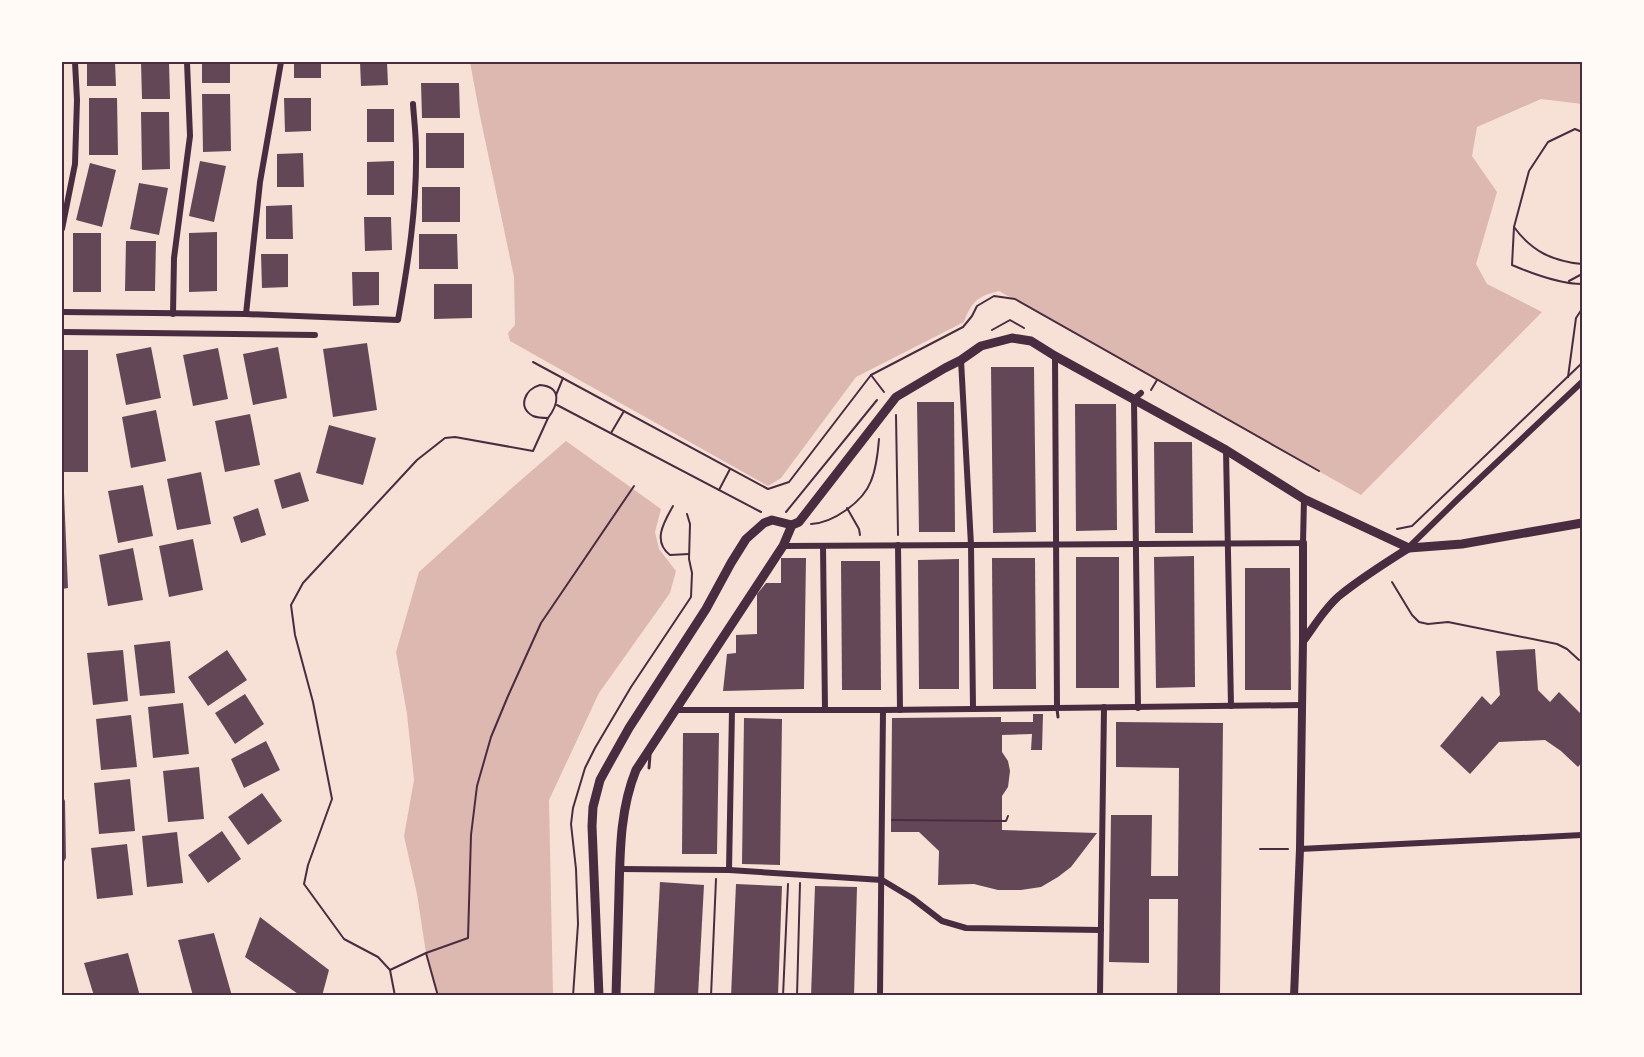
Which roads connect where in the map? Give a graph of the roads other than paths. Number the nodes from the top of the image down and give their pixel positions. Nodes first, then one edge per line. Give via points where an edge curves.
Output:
1 (75, 62) edge
2 (187, 62) edge
3 (281, 62) edge
4 (413, 104) dead end
5 (62, 229) edge
6 (62, 312) edge
7 (173, 314) junction
8 (246, 314) junction
9 (62, 332) edge
10 (315, 335) dead end
11 (1055, 356) junction
12 (961, 360) junction
13 (1582, 382) edge
14 (1141, 396) junction
15 (1226, 450) junction
16 (1304, 499) junction
17 (1582, 523) edge
18 (795, 524) junction
19 (1228, 543) junction
20 (1303, 543) junction
21 (1055, 544) junction
22 (1135, 544) junction
23 (898, 545) junction
24 (971, 545) junction
25 (783, 546) junction
26 (823, 546) junction
27 (1409, 548) junction
28 (1304, 641) junction
29 (1303, 705) junction
30 (1231, 706) junction
31 (1057, 707) junction
32 (1104, 707) junction
33 (973, 708) junction
34 (1138, 708) junction
35 (675, 710) junction
36 (732, 710) junction
37 (825, 710) junction
38 (883, 710) junction
39 (900, 710) junction
40 (1058, 717) dead end
41 (651, 748) junction
42 (649, 768) dead end
43 (1582, 835) edge
44 (1300, 849) junction
45 (620, 869) junction
46 (729, 870) junction
47 (882, 880) junction
48 (1101, 930) junction
49 (599, 996) edge
50 (615, 996) edge
51 (880, 996) edge
52 (1100, 996) edge
53 (1294, 996) edge

1 - 5 street via 75,164
2 - 7 street via 190,136 174,258
3 - 8 street via 260,182
4 - 8 street via 414,202 398,320
6 - 7 street
7 - 8 street
9 - 10 street
11 - 12 main road via 1031,341 1012,338 981,346
11 - 14 main road
11 - 21 street
12 - 18 main road via 896,397
12 - 24 street
13 - 27 street
14 - 15 main road
14 - 22 street
15 - 16 main road
15 - 19 street
16 - 20 street
16 - 27 main road
17 - 27 main road via 1462,544
18 - 25 main road
18 - 49 main road via 772,520 746,539 600,780 592,826
19 - 20 street
19 - 22 street
19 - 30 street
20 - 28 street
21 - 22 street
21 - 24 street
21 - 31 street
22 - 34 street
23 - 24 street
23 - 26 street
23 - 39 street
24 - 33 street
25 - 26 street
25 - 35 main road
26 - 37 street
27 - 28 street via 1338,597
28 - 29 street
29 - 30 street
29 - 44 street
30 - 34 street
31 - 32 street
31 - 33 street
31 - 40 lane
32 - 34 street
32 - 48 street
33 - 39 street
35 - 36 street
35 - 41 main road
36 - 37 street
36 - 46 street
37 - 38 street
38 - 39 street
38 - 47 street
41 - 42 lane
41 - 45 main road via 636,770 627,795
43 - 44 street
44 - 53 street
45 - 46 street
45 - 50 main road
46 - 47 street
47 - 48 street via 957,927
47 - 51 street
48 - 52 street

